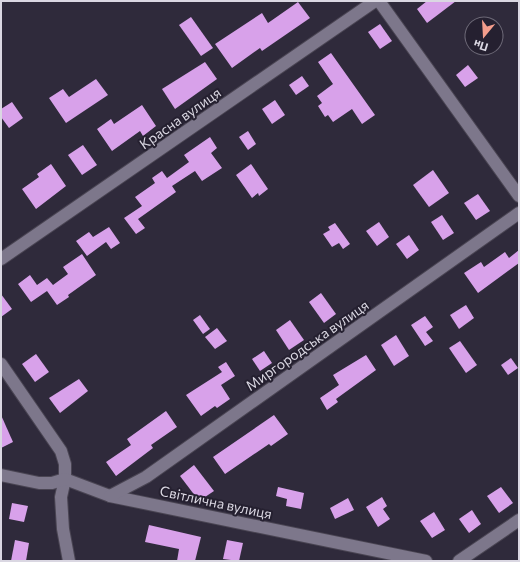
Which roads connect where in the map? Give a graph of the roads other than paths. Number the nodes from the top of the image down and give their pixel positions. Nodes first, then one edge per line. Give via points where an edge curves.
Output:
1 (375, 1) edge
2 (379, 1) edge
3 (519, 196) edge
4 (519, 213) edge
5 (1, 259) edge
6 (1, 364) edge
7 (1, 475) edge
8 (66, 479) junction
9 (110, 496) junction
10 (519, 520) edge
11 (69, 561) edge
12 (426, 561) edge
13 (459, 561) edge

1 - 5 street, Красна вулиця
2 - 3 street
4 - 9 street, Миргородська вулиця via 146,477
6 - 8 street via 62,451
7 - 8 street, Світлична вулиця via 39,483
8 - 9 street, Світлична вулиця
8 - 11 street via 61,498
9 - 12 street, Світлична вулиця
10 - 13 street

